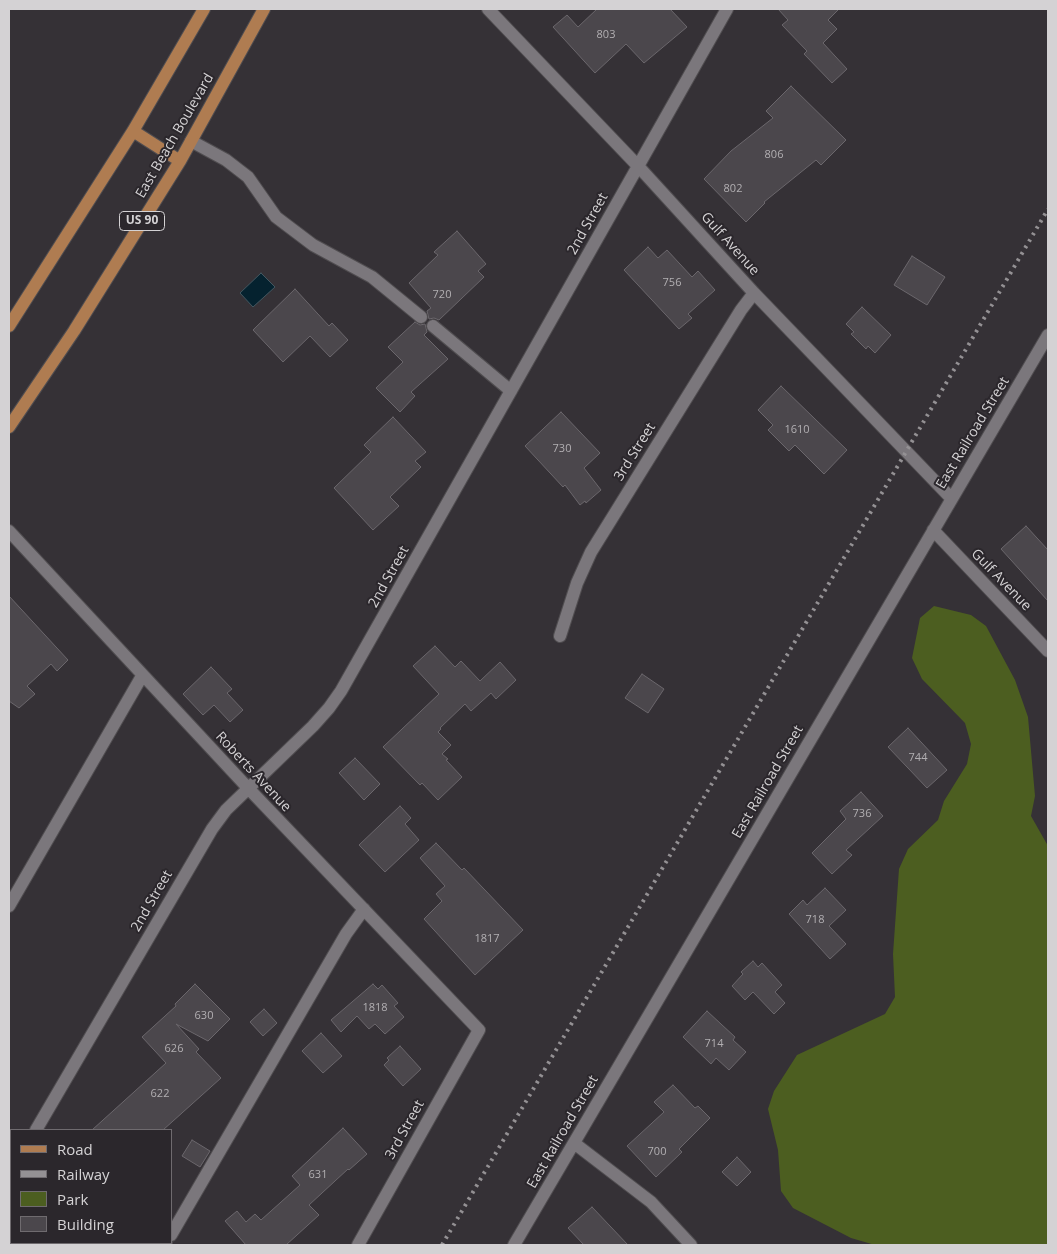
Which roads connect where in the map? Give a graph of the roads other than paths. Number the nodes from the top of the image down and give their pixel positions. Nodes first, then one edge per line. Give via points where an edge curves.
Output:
1 (204, 9) edge
2 (264, 9) edge
3 (488, 9) edge
4 (727, 9) edge
5 (133, 131) junction
6 (191, 141) junction
7 (180, 161) junction
8 (638, 166) junction
9 (754, 294) junction
10 (421, 316) dead end
11 (9, 326) edge
12 (433, 326) dead end
13 (1048, 335) edge
14 (511, 391) junction
15 (9, 427) edge
16 (951, 498) junction
17 (933, 530) junction
18 (9, 532) edge
19 (560, 636) dead end
20 (1048, 651) edge
21 (142, 676) junction
22 (248, 788) junction
23 (9, 906) edge
24 (364, 909) junction
25 (479, 1030) joint
26 (37, 1129) edge
27 (574, 1143) junction
28 (172, 1232) edge
29 (358, 1245) edge
30 (514, 1245) edge
31 (691, 1245) edge

1 - 5 main road
2 - 6 main road, East Beach Boulevard / US 90
3 - 8 street, Gulf Avenue
4 - 8 street, 2nd Street
5 - 7 main road
5 - 11 main road
6 - 7 main road, East Beach Boulevard / US 90
6 - 10 street via 226,160 248,177 276,217 298,234 372,277
7 - 15 main road, East Beach Boulevard / US 90 via 74,331
8 - 9 street, Gulf Avenue
8 - 14 street, 2nd Street
9 - 16 street, Gulf Avenue
9 - 19 street, 3rd Street via 591,552 577,582
12 - 14 street
13 - 16 street, East Railroad Street
14 - 22 street, 2nd Street via 338,696 313,726
16 - 17 street, East Railroad Street
17 - 20 street, Gulf Avenue
17 - 27 street, East Railroad Street
18 - 21 street, Roberts Avenue
21 - 22 street, Roberts Avenue
21 - 23 street
22 - 24 street, Roberts Avenue
22 - 26 street, 2nd Street via 226,810 199,848
24 - 25 street, Roberts Avenue
24 - 28 street via 346,934
25 - 29 street, 3rd Street
27 - 30 street, East Railroad Street
27 - 31 street via 651,1202

